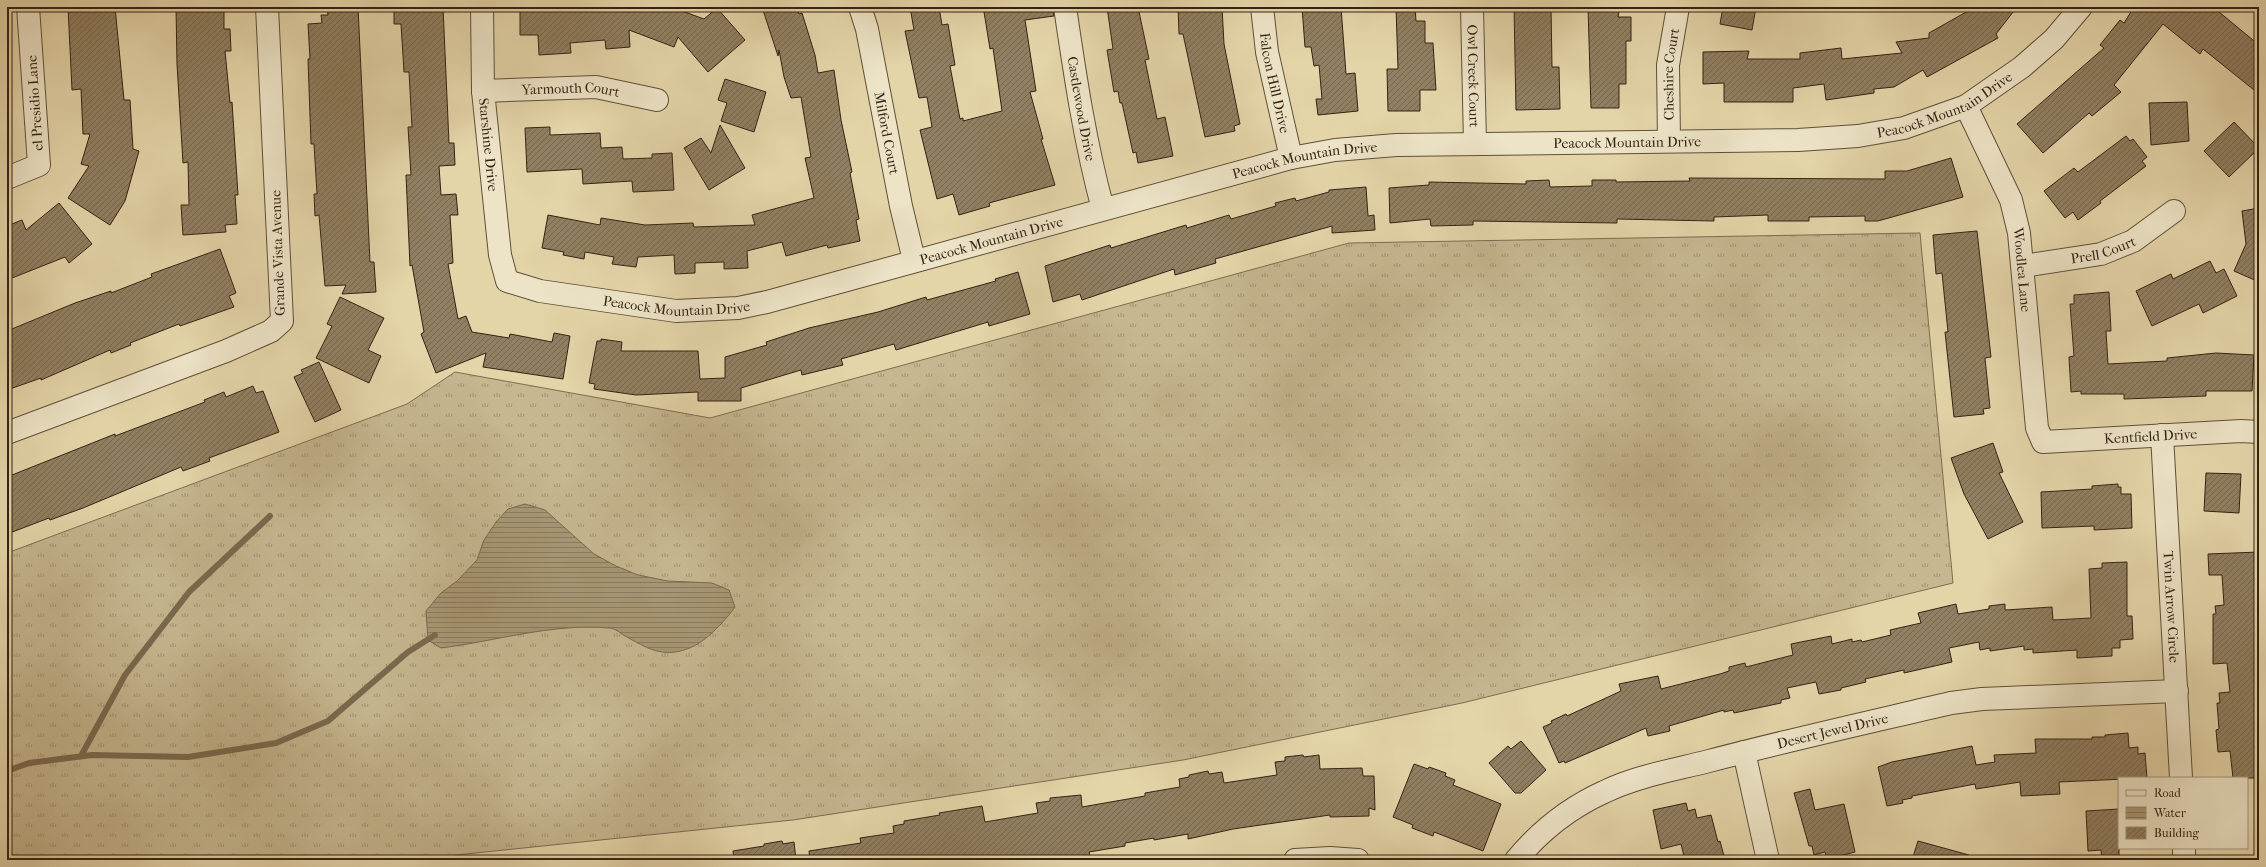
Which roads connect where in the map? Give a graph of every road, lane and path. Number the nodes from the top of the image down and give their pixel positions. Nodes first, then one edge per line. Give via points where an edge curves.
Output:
1 (28, 7) edge
2 (266, 7) edge
3 (482, 7) edge
4 (860, 7) edge
5 (1065, 7) edge
6 (1262, 7) edge
7 (1472, 7) edge
8 (1678, 7) edge
9 (2081, 7) edge
10 (483, 91) junction
11 (657, 100) dead end
12 (1966, 106) junction
13 (1669, 141) junction
14 (1475, 144) junction
15 (1291, 158) junction
16 (7, 178) edge
17 (1103, 209) junction
18 (2174, 211) dead end
19 (914, 260) junction
20 (2023, 266) junction
21 (507, 280) joint
22 (2259, 432) edge
23 (7, 433) edge
24 (2162, 435) junction
25 (2043, 442) joint
26 (2177, 692) junction
27 (1744, 752) junction
28 (2181, 777) edge
29 (2184, 849) edge
30 (1295, 860) edge
31 (1358, 860) edge
32 (1516, 860) edge
33 (1768, 860) edge
34 (2184, 860) edge

1 - 16 street, el Presidio Lane via 39,165
2 - 23 street, Grande Vista Avenue via 282,321 271,331 226,351
3 - 10 street, Starshine Drive
4 - 19 street, Milford Court via 867,29
5 - 17 street, Castlewood Drive via 1077,95
6 - 15 street, Falcon Hill Drive via 1267,52
7 - 14 street, Owl Creek Court
8 - 13 street, Cheshire Court via 1668,65
9 - 12 street, Peacock Mountain Drive via 2054,39
10 - 11 street, Yarmouth Court via 596,87
10 - 21 street, Starshine Drive via 500,255
12 - 13 street, Peacock Mountain Drive via 1904,128 1858,136 1798,140
12 - 20 street, Woodlea Lane via 2011,200
13 - 14 street, Peacock Mountain Drive
14 - 15 street, Peacock Mountain Drive via 1396,145 1335,150
15 - 17 street, Peacock Mountain Drive
17 - 19 street, Peacock Mountain Drive
18 - 20 street, Prell Court via 2133,241 2101,254
19 - 21 street, Peacock Mountain Drive via 767,302 738,308 708,310 676,311 540,291
20 - 25 street, Woodlea Lane via 2029,363 2037,428
22 - 24 street, Kentfield Drive
24 - 25 street, Kentfield Drive
24 - 26 street, Twin Arrow Circle
26 - 27 street, Desert Jewel Drive via 1982,699 1951,703
26 - 28 street, Twin Arrow Circle
27 - 32 street, Desert Jewel Drive via 1634,780 1605,791 1577,806 1549,827
27 - 33 street
29 - 34 street
30 - 31 street

